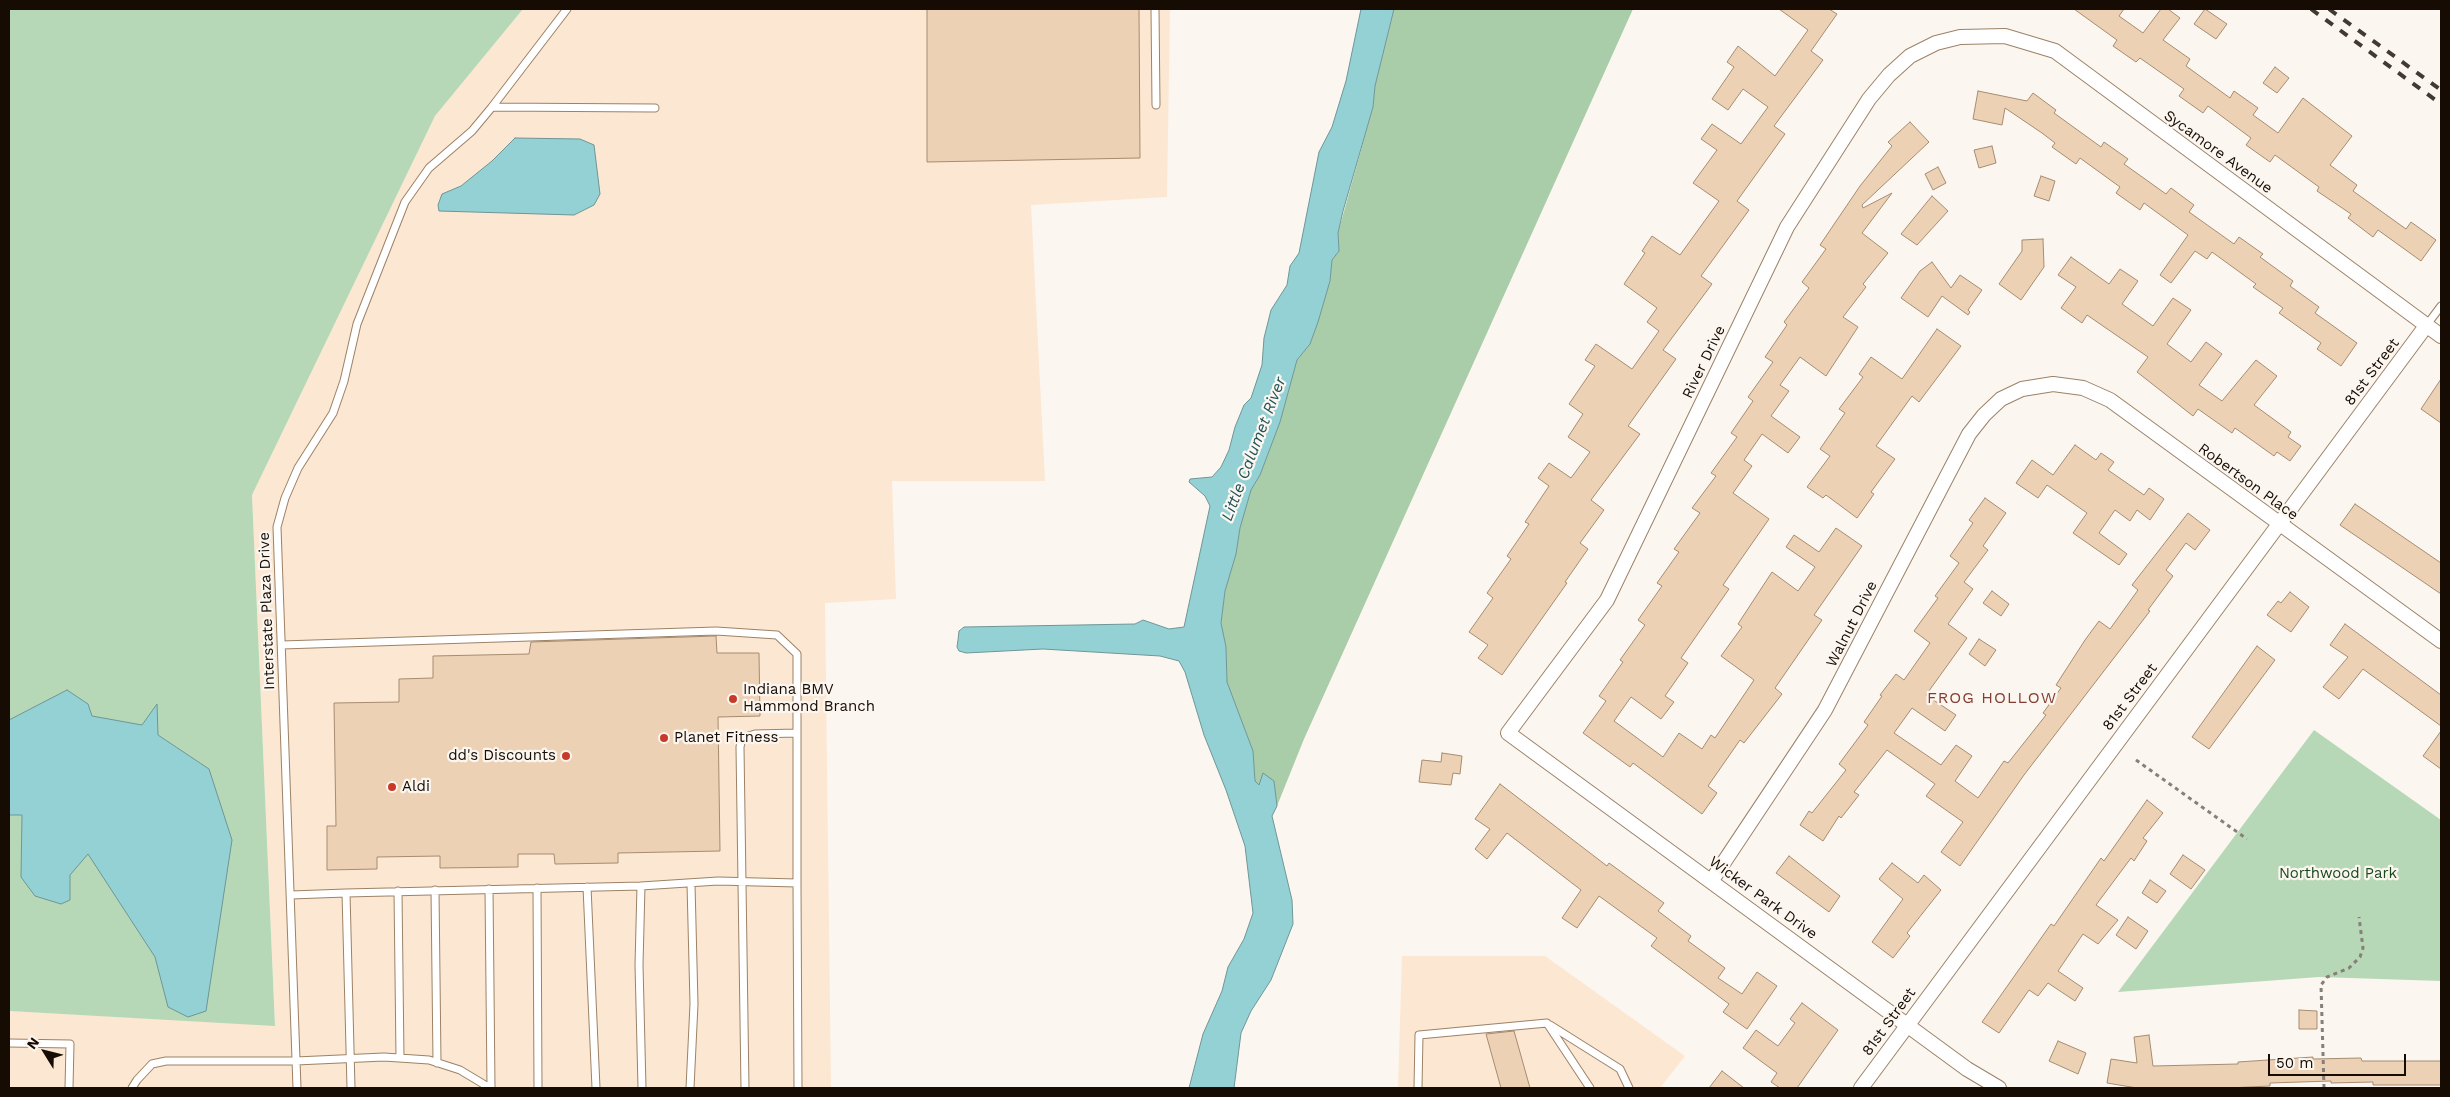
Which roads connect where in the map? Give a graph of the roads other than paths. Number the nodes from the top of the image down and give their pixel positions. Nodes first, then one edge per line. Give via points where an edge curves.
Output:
1 (567, 9) edge
2 (1155, 9) edge
3 (1960, 37) joint
4 (1156, 106) dead end
5 (492, 107) junction
6 (655, 108) dead end
7 (2441, 306) edge
8 (2426, 326) junction
9 (2441, 336) edge
10 (2022, 388) joint
11 (2278, 524) junction
12 (2441, 641) edge
13 (282, 645) junction
14 (797, 733) junction
15 (1508, 733) joint
16 (1712, 880) junction
17 (742, 882) junction
18 (798, 883) junction
19 (691, 884) junction
20 (641, 886) junction
21 (587, 887) junction
22 (537, 888) junction
23 (489, 889) junction
24 (398, 890) junction
25 (435, 890) junction
26 (346, 893) junction
27 (290, 895) junction
28 (1547, 1023) junction
29 (1907, 1024) junction
30 (9, 1043) edge
31 (400, 1058) junction
32 (349, 1059) junction
33 (296, 1061) junction
34 (437, 1063) junction
35 (69, 1088) edge
36 (132, 1088) edge
37 (297, 1088) edge
38 (351, 1088) edge
39 (490, 1088) edge
40 (538, 1088) edge
41 (596, 1088) edge
42 (642, 1088) edge
43 (690, 1088) edge
44 (745, 1088) edge
45 (798, 1088) edge
46 (1418, 1088) edge
47 (1590, 1088) edge
48 (1629, 1088) edge
49 (1860, 1088) edge
50 (1999, 1088) edge

1 - 5 lane, Interstate Plaza Drive
2 - 4 lane
3 - 8 street, Sycamore Avenue via 2006,36 2055,52
3 - 15 street, River Drive via 1936,43 1910,56 1889,74 1859,115 1787,227 1607,600
5 - 6 lane
5 - 13 lane, Interstate Plaza Drive via 472,131 430,168 405,202 357,324 344,382 333,413 298,468 285,498 277,527
7 - 8 lane
8 - 9 street, Sycamore Avenue
8 - 11 street, 81st Street
10 - 11 street, Robertson Place via 2053,384 2083,388 2110,400
10 - 16 street, Walnut Drive via 2001,399 1969,434 1825,710
11 - 12 street, Robertson Place
11 - 29 street, 81st Street
13 - 14 lane via 716,631 777,635 797,654
13 - 27 lane, Interstate Plaza Drive
14 - 17 lane via 755,734 742,738
14 - 18 lane
15 - 16 street, Wicker Park Drive
16 - 29 street, Wicker Park Drive
17 - 18 lane
17 - 19 lane
17 - 44 lane
18 - 45 lane
19 - 20 lane
19 - 43 lane via 694,1004
20 - 21 lane
20 - 42 lane
21 - 22 lane
21 - 41 lane
22 - 23 lane
22 - 40 lane
23 - 25 lane
23 - 39 lane
24 - 25 lane
24 - 26 lane
24 - 31 lane
25 - 34 lane
26 - 27 lane
26 - 32 lane
27 - 33 lane, Interstate Plaza Drive
28 - 46 lane via 1419,1035
28 - 47 lane
28 - 48 lane via 1620,1069
29 - 49 street, 81st Street
29 - 50 street, Wicker Park Drive via 1967,1070
30 - 35 lane via 70,1044
31 - 32 lane
31 - 34 lane
32 - 33 lane
32 - 38 lane
33 - 36 lane via 166,1061 152,1064
33 - 37 lane, Interstate Plaza Drive
34 - 39 lane via 460,1070

